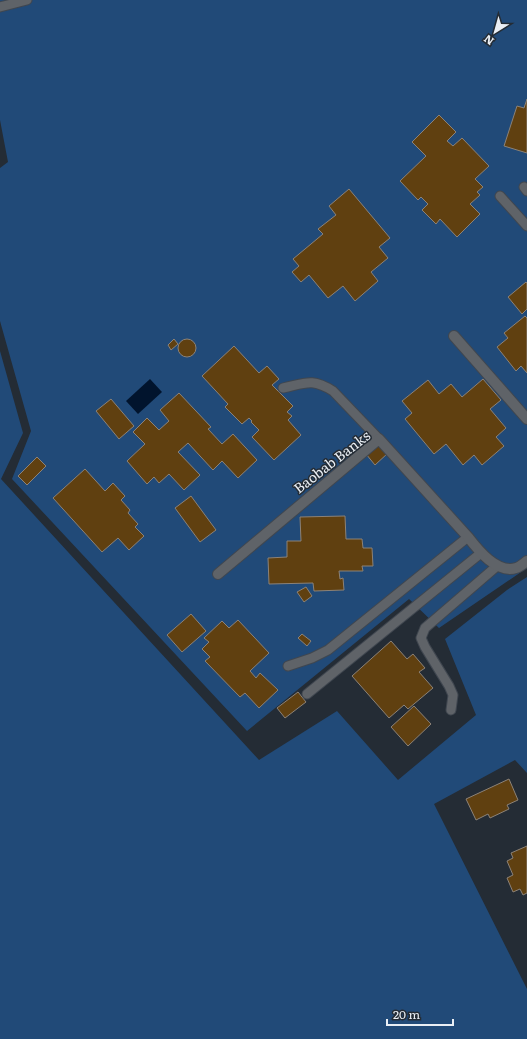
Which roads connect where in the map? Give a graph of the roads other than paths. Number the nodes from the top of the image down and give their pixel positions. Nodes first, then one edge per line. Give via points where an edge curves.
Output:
1 (27, 0) edge
2 (0, 7) edge
3 (500, 196) dead end
4 (527, 226) edge
5 (454, 336) dead end
6 (283, 388) dead end
7 (527, 419) edge
8 (379, 439) junction
9 (468, 537) junction
10 (481, 553) junction
11 (527, 561) edge
12 (497, 566) junction
13 (218, 574) dead end
14 (288, 666) dead end
15 (307, 694) dead end
16 (451, 710) dead end

1 - 2 lane
3 - 4 lane
5 - 7 street
6 - 8 lane via 306,383 324,386 333,391
8 - 9 street, Baobab Banks
8 - 13 street, Baobab Banks
9 - 10 street, Baobab Banks
9 - 14 lane via 328,650
10 - 12 street, Baobab Banks
10 - 15 lane
11 - 12 street via 517,568
12 - 16 lane via 424,628 421,638 453,696

